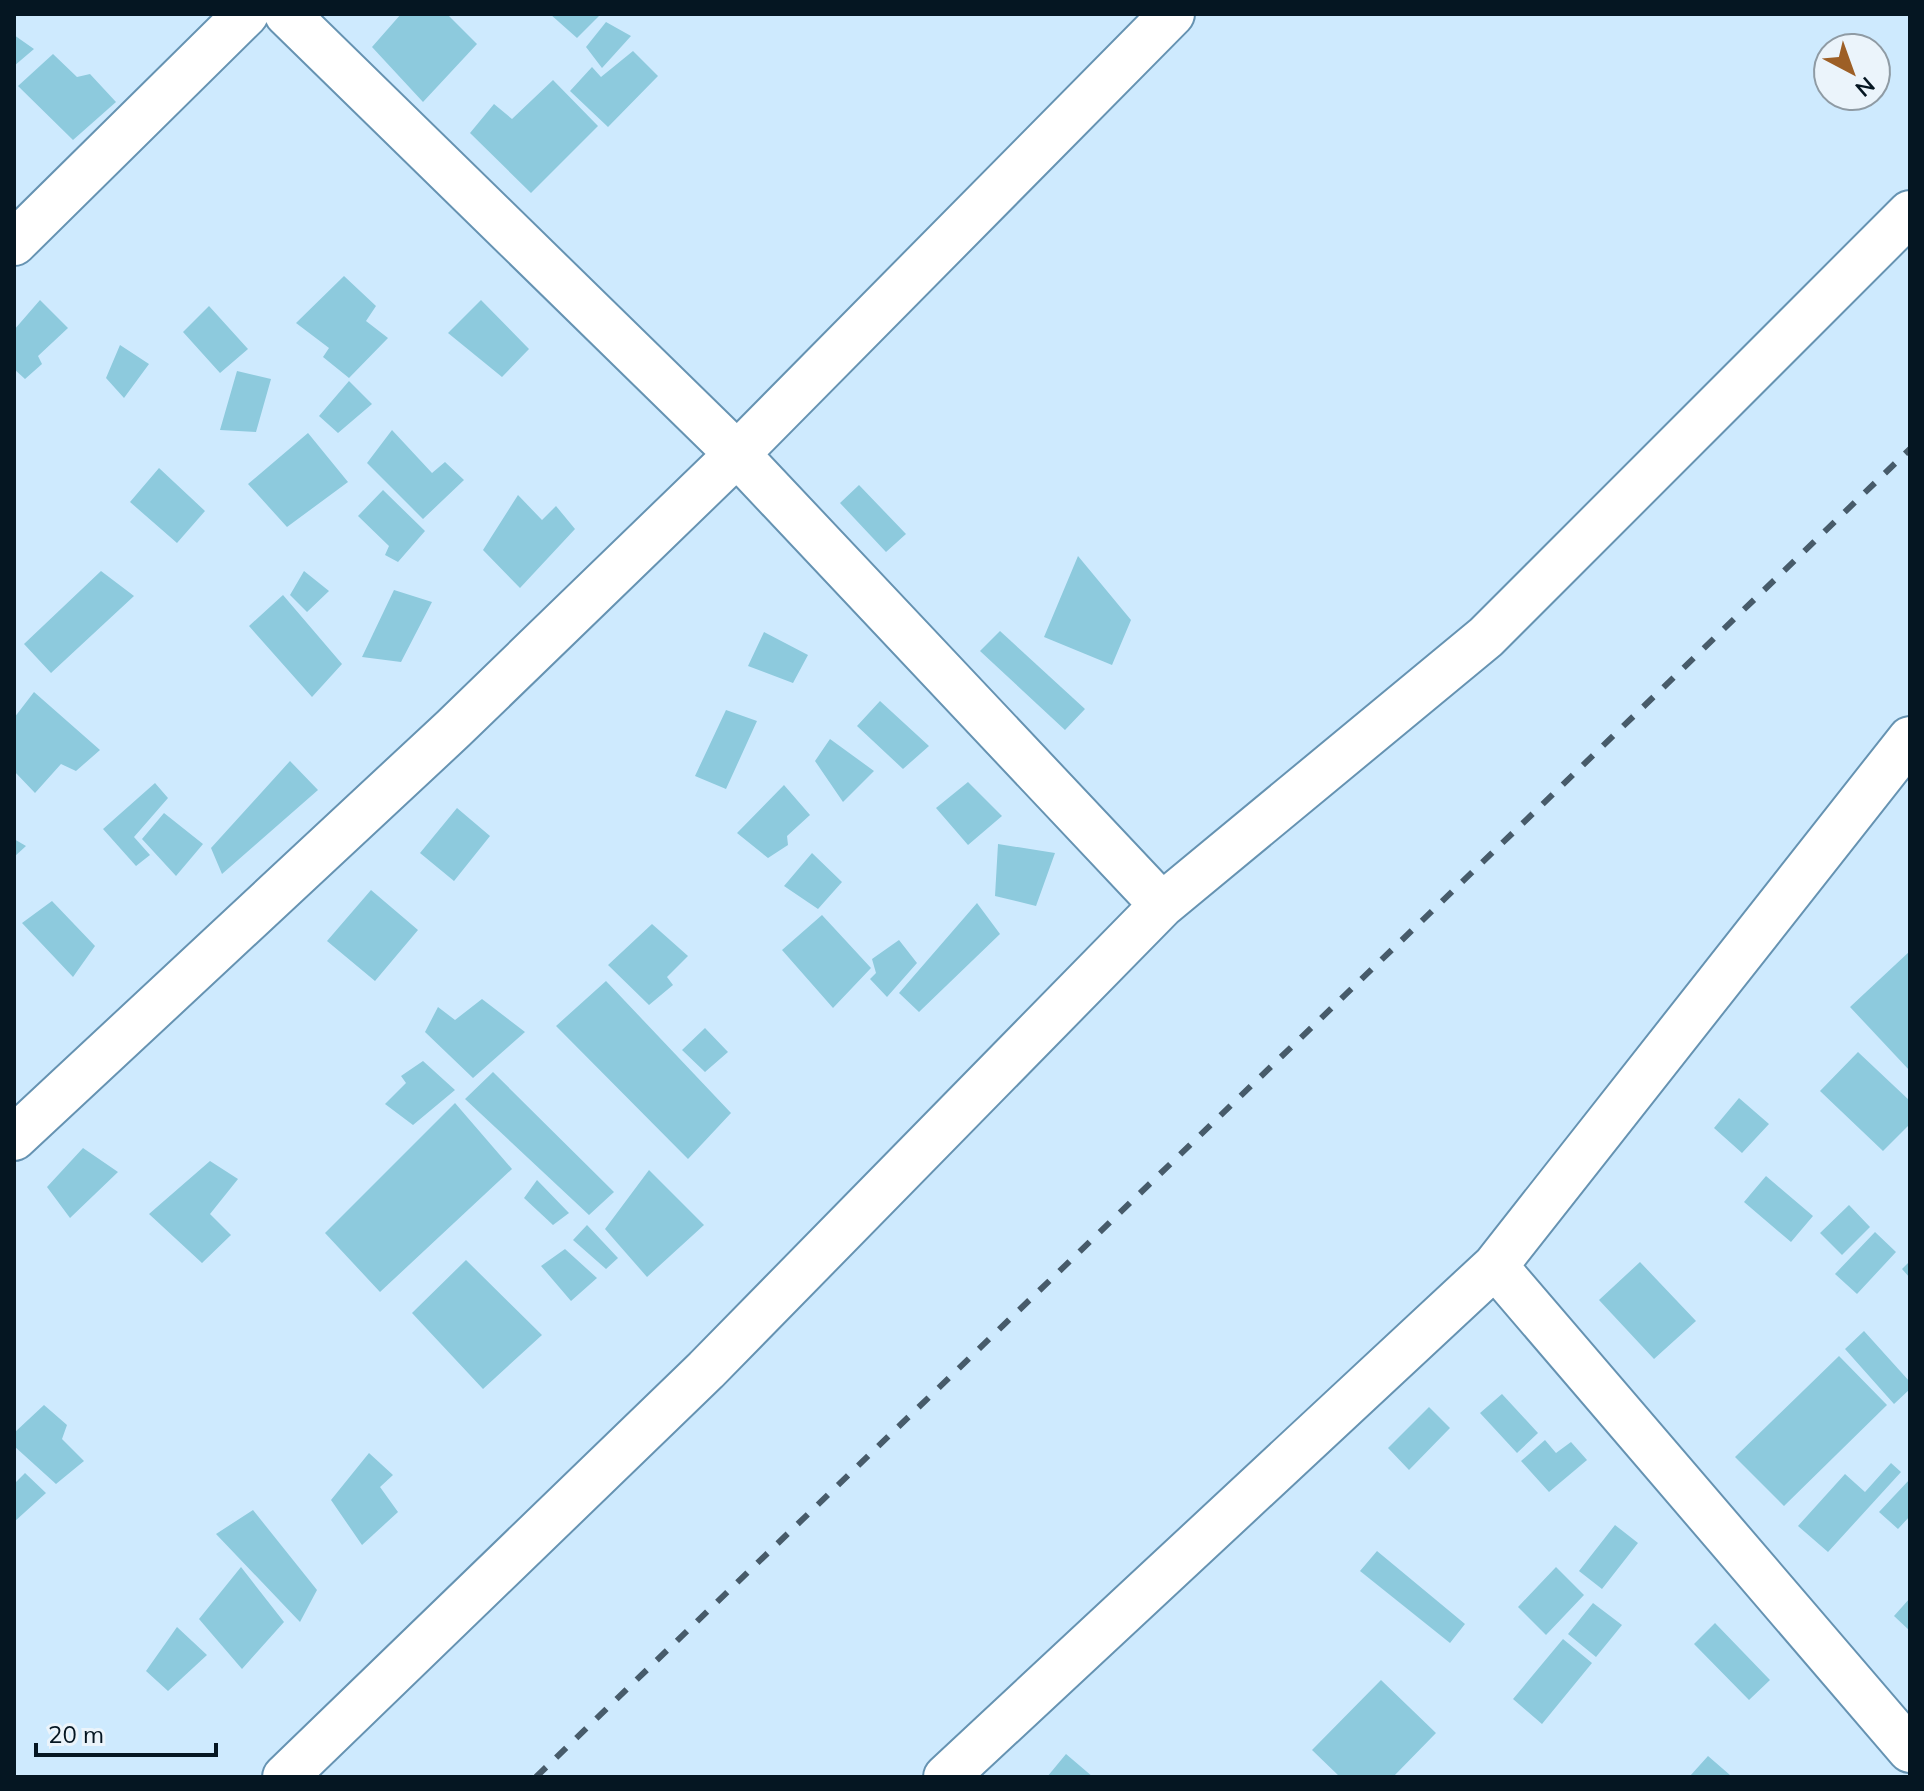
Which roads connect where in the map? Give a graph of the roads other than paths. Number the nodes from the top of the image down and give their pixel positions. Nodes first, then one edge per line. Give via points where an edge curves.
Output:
1 (246, 14) edge
2 (287, 14) edge
3 (1172, 14) edge
4 (1910, 213) edge
5 (14, 243) edge
6 (737, 454) junction
7 (1910, 739) edge
8 (1162, 905) junction
9 (14, 1138) edge
10 (1495, 1266) junction
11 (1910, 1750) edge
12 (285, 1777) edge
13 (946, 1777) edge

1 - 5 street
2 - 6 street
3 - 6 street
4 - 8 street via 1486,637
6 - 8 street
6 - 9 street via 453,729
7 - 10 street
8 - 12 street via 706,1370
10 - 11 street
10 - 13 street

